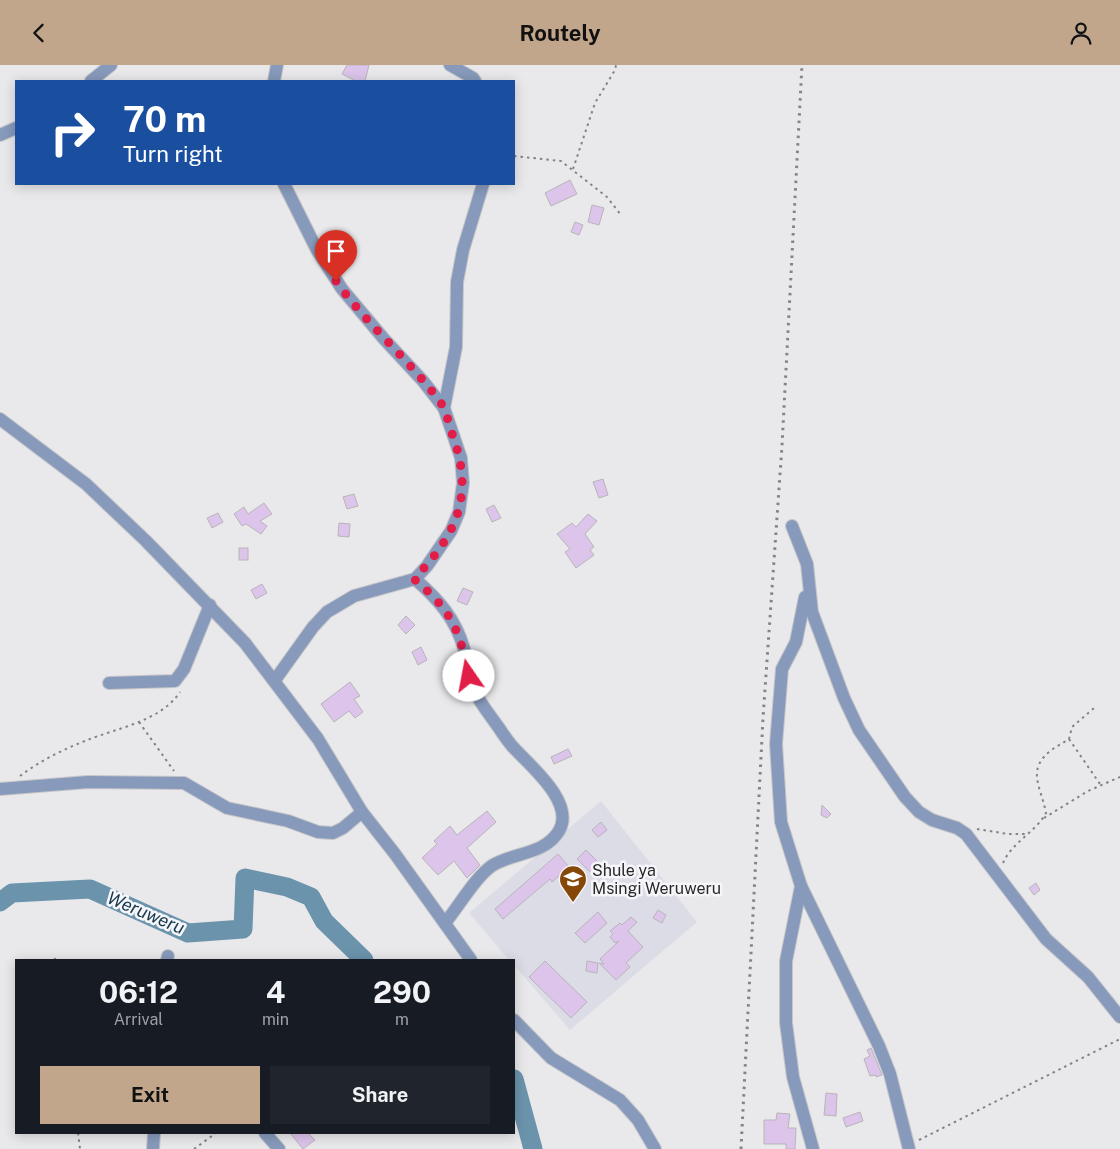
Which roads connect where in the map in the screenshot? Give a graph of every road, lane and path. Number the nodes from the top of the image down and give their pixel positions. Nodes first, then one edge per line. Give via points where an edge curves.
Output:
1 (111, 65) edge
2 (277, 65) edge
3 (450, 65) edge
4 (616, 65) edge
5 (92, 80) edge
6 (274, 80) edge
7 (474, 80) edge
8 (15, 128) edge
9 (0, 135) edge
10 (515, 156) edge
11 (573, 169) junction
12 (285, 185) edge
13 (483, 185) edge
14 (621, 215) dead end
15 (444, 408) junction
16 (0, 419) edge
17 (792, 526) dead end
18 (807, 564) junction
19 (414, 579) junction
20 (210, 605) junction
21 (275, 680) junction
22 (109, 683) dead end
23 (181, 689) dead end
24 (1094, 708) dead end
25 (139, 722) junction
26 (1070, 739) junction
27 (1120, 777) edge
28 (184, 783) junction
29 (1101, 785) junction
30 (2, 788) edge
31 (362, 812) junction
32 (1042, 819) junction
33 (957, 828) junction
34 (1027, 834) junction
35 (998, 875) junction
36 (801, 885) junction
37 (445, 923) junction
38 (470, 959) edge
39 (1120, 1017) edge
40 (515, 1021) edge
41 (1120, 1039) edge
42 (78, 1134) edge
43 (154, 1134) edge
44 (215, 1134) edge
45 (265, 1134) edge
46 (909, 1147) edge
47 (80, 1149) edge
48 (153, 1149) edge
49 (194, 1149) edge
50 (279, 1149) edge
51 (654, 1149) edge
52 (813, 1149) edge

1 - 5 street
2 - 6 street
3 - 7 street
4 - 11 path via 616,71 595,103
8 - 9 street
10 - 11 path via 561,161
11 - 14 path via 606,197
12 - 15 street via 342,289
13 - 15 street via 457,282 456,347
15 - 19 street via 461,458 463,483 459,512 440,546
16 - 20 street via 86,484
17 - 18 street
18 - 33 street via 812,612 859,730 904,797 920,812
18 - 36 street via 803,617 796,642 782,669 776,744 781,822
19 - 21 street via 354,596 327,613
19 - 37 street via 442,604 455,624 472,686 512,746 552,789 562,814 559,831 546,844 531,853 493,865 478,878
20 - 21 street
20 - 22 street via 184,669 175,681
21 - 31 street via 318,739
23 - 25 path via 170,703
24 - 26 path via 1072,727
25 - 28 path
25 - 30 path via 57,752
26 - 29 path
26 - 32 path via 1043,758 1036,769 1046,813
27 - 29 path
28 - 30 street via 88,782
28 - 31 street via 227,808 288,821 318,832 333,833
29 - 32 path
31 - 37 street
32 - 34 path
33 - 34 path
33 - 35 street via 966,834
34 - 35 path via 1008,852
35 - 39 street via 1046,939 1088,977
36 - 46 street via 876,1038 890,1074
36 - 52 street via 786,961 785,991 792,1077
37 - 38 street
40 - 51 street via 551,1058 620,1100 638,1120
41 - 46 path
42 - 47 path
43 - 48 street
44 - 49 path
45 - 50 street

